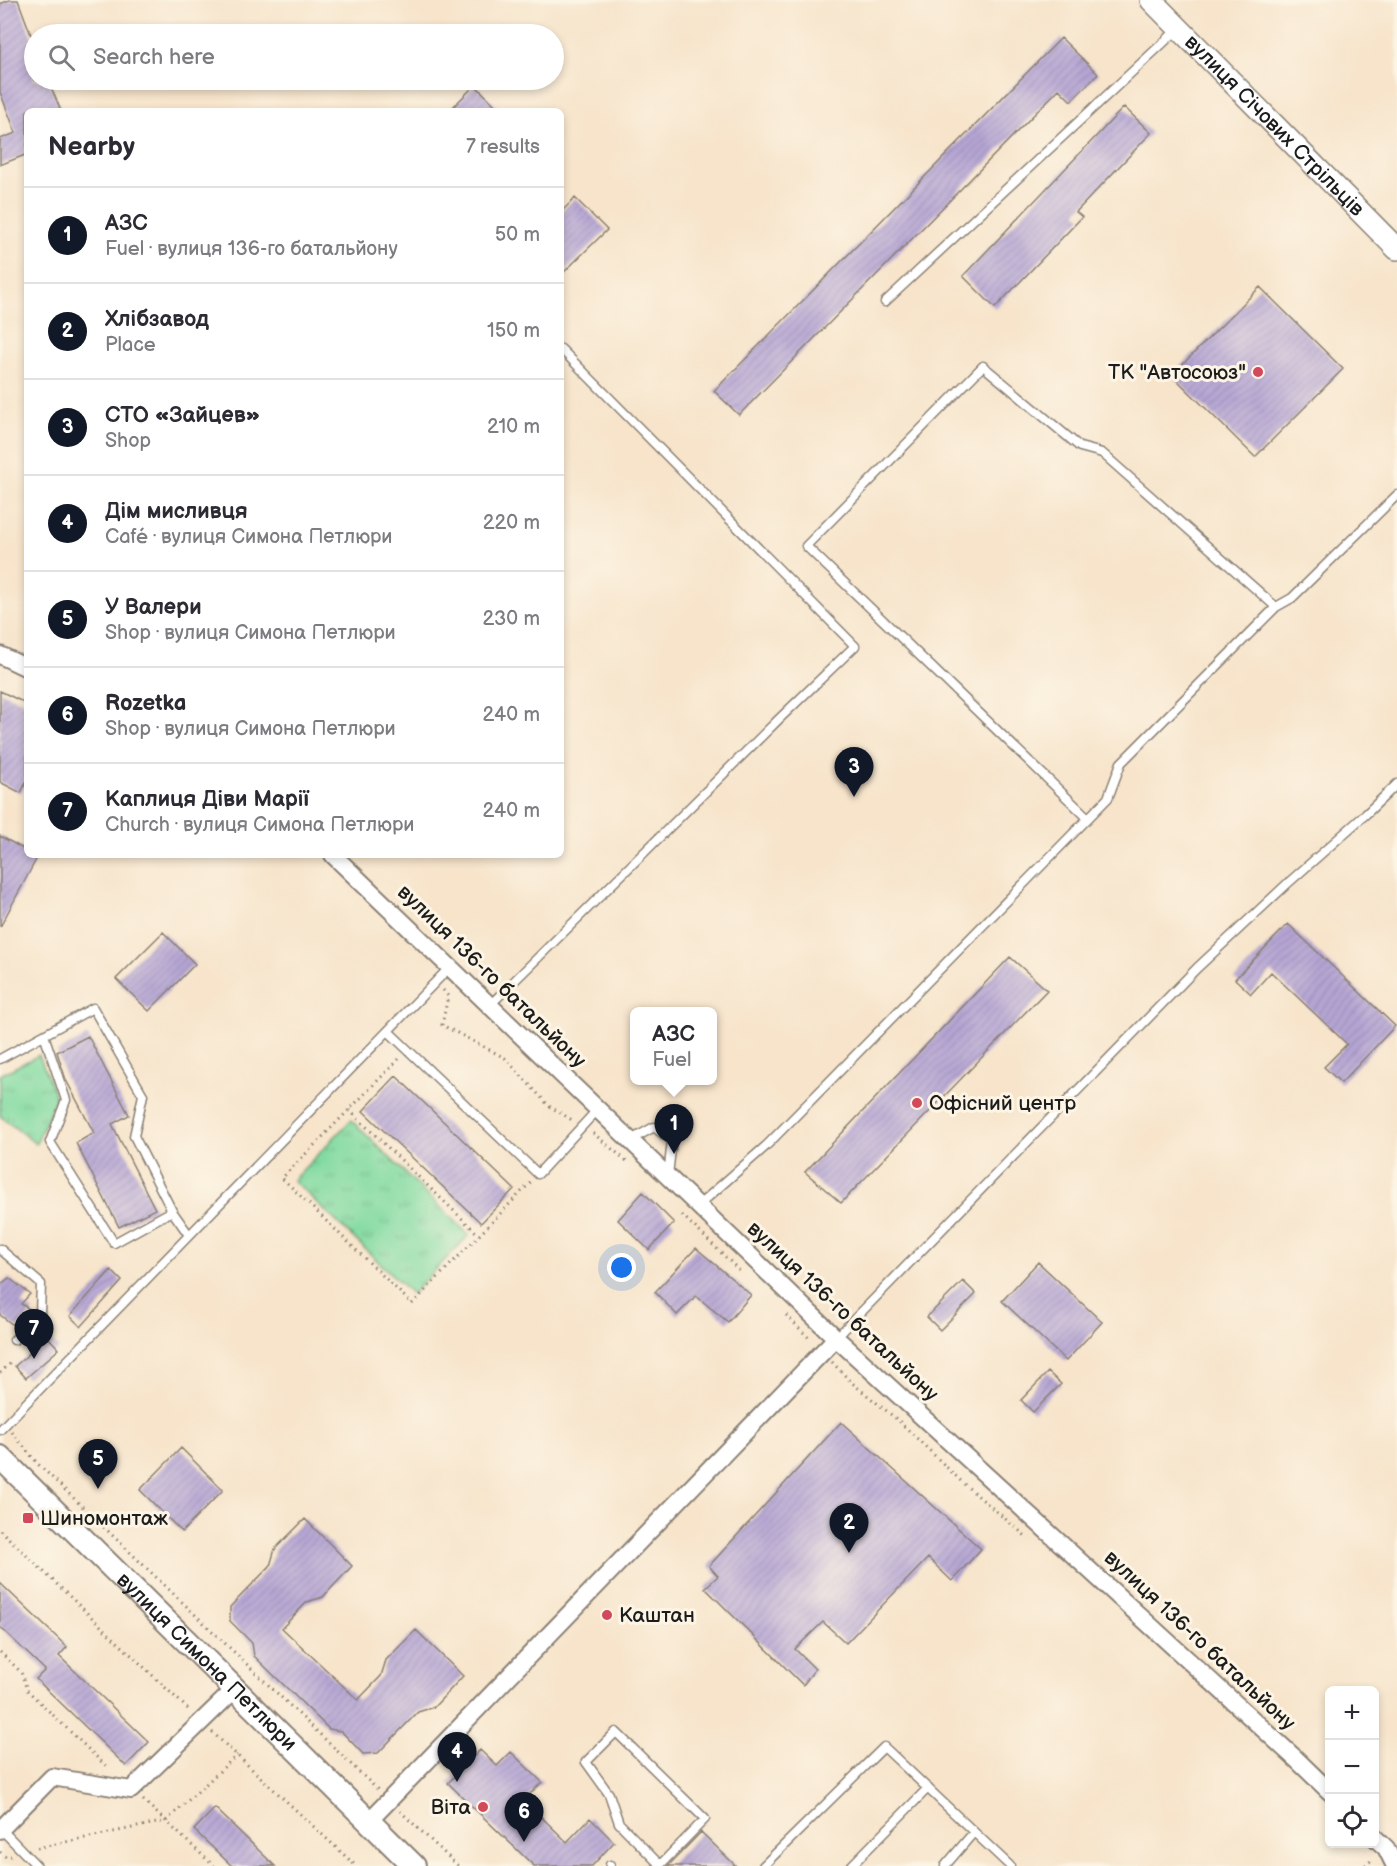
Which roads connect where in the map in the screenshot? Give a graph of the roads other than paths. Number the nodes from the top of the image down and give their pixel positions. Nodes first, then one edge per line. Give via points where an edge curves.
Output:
1 (1151, 0) edge
2 (1179, 28) junction
3 (1397, 249) edge
4 (885, 302) dead end
5 (564, 352) edge
6 (1397, 495) edge
7 (1276, 607) junction
8 (0, 655) edge
9 (24, 667) edge
10 (1397, 784) edge
11 (1089, 818) junction
12 (336, 858) edge
13 (449, 968) junction
14 (490, 1005) junction
15 (388, 1031) junction
16 (44, 1035) junction
17 (0, 1059) edge
18 (599, 1109) junction
19 (631, 1140) junction
20 (668, 1176) junction
21 (699, 1206) junction
22 (172, 1211) junction
23 (189, 1236) junction
24 (0, 1249) edge
25 (836, 1338) junction
26 (14, 1340) dead end
27 (3, 1427) edge
28 (0, 1457) edge
29 (236, 1689) junction
30 (928, 1788) junction
31 (1325, 1788) edge
32 (369, 1821) junction
33 (1, 1830) edge
34 (974, 1832) junction
35 (1379, 1842) edge
36 (37, 1866) edge
37 (414, 1866) edge
38 (659, 1866) edge
39 (763, 1866) edge
40 (851, 1866) edge
41 (945, 1866) edge
42 (1010, 1866) edge
43 (1395, 1866) edge

1 - 2 street, вулиця Січових Стрільців
2 - 3 street, вулиця Січових Стрільців
2 - 4 lane
5 - 14 lane via 855,646
6 - 7 lane via 1292,598
7 - 11 lane via 1121,764 1108,798
7 - 11 lane via 1102,453 1080,447 983,366 806,546
8 - 9 street
10 - 25 lane via 1197,968
11 - 21 lane via 766,1146
12 - 13 street, вулиця 136-го батальйону
13 - 14 street, вулиця 136-го батальйону
13 - 15 lane
14 - 18 street, вулиця 136-го батальйону
15 - 18 lane via 538,1174
15 - 23 lane
16 - 17 lane
16 - 22 lane via 93,1008 143,1095 134,1136
16 - 22 lane via 66,1100 50,1142 114,1243
18 - 19 street, вулиця 136-го батальйону
19 - 20 street, вулиця 136-го батальйону
19 - 20 lane via 654,1127 672,1141
20 - 21 street, вулиця 136-го батальйону
21 - 25 street, вулиця 136-го батальйону
22 - 23 lane
23 - 27 lane
24 - 26 lane via 41,1284 40,1314
25 - 31 street, вулиця 136-го батальйону
25 - 32 street
28 - 29 main road, вулиця Симона Петлюри
29 - 32 main road, вулиця Симона Петлюри
29 - 33 street via 131,1790 52,1777
30 - 34 lane
30 - 39 lane via 884,1746
30 - 40 lane
32 - 37 main road, вулиця Симона Петлюри
33 - 36 lane
34 - 41 lane
34 - 42 lane
35 - 43 street
38 - 38 lane via 705,1819 616,1732 586,1761 609,1794 619,1823

